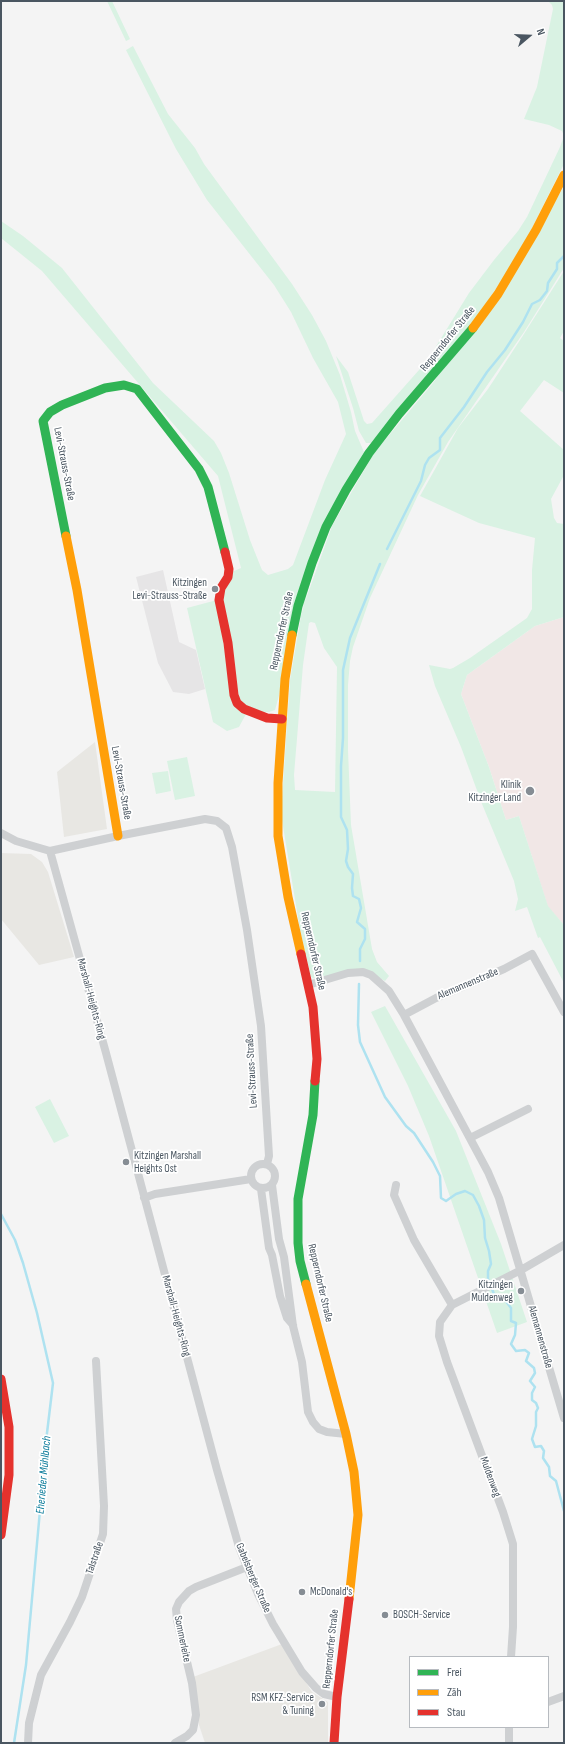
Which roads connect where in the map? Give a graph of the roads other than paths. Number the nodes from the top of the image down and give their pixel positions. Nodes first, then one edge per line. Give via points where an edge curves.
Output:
1 (564, 175) edge
2 (282, 719) junction
3 (1, 833) edge
4 (118, 836) junction
5 (50, 851) junction
6 (308, 985) junction
7 (564, 1012) edge
8 (404, 1015) junction
9 (528, 1109) dead end
10 (470, 1138) junction
11 (267, 1164) junction
12 (251, 1179) junction
13 (272, 1185) junction
14 (396, 1185) dead end
15 (261, 1189) junction
16 (144, 1198) junction
17 (564, 1245) edge
18 (521, 1270) junction
19 (452, 1305) junction
20 (293, 1326) junction
21 (96, 1361) dead end
22 (1, 1379) edge
23 (562, 1402) edge
24 (564, 1418) edge
25 (208, 1434) joint
26 (346, 1434) junction
27 (1, 1535) edge
28 (247, 1567) junction
29 (511, 1656) edge
30 (564, 1696) edge
31 (337, 1697) junction
32 (549, 1702) edge
33 (509, 1728) edge
34 (28, 1743) edge
35 (175, 1743) edge
36 (334, 1743) edge
37 (509, 1743) edge

1 - 2 main road, Repperndorfer Straße via 515,267 482,317 369,453 330,520 312,563 294,622
2 - 4 main road, Levi-Strauss-Straße via 267,718 244,709 237,703 234,695 228,644 219,600 229,569 208,487 199,469 134,387 124,385 105,388 50,412 43,420 45,437 77,590
2 - 6 main road, Repperndorfer Straße via 278,836 288,897
3 - 5 street via 16,841
4 - 5 street, Levi-Strauss-Straße
4 - 11 street, Levi-Strauss-Straße via 205,819 217,821 226,828 232,847 247,930 261,1026 269,1156
5 - 16 street, Marshall-Heights-Ring
6 - 8 street, Alemannenstraße via 348,973 363,972 371,975 389,991
6 - 26 main road, Repperndorfer Straße via 315,1022 318,1072 298,1199 298,1243 300,1260
7 - 8 street, Alemannenstraße via 532,954
8 - 10 street, Alemannenstraße
9 - 10 street
10 - 18 street, Alemannenstraße via 499,1198
11 - 12 street via 256,1166
11 - 13 street, Levi-Strauss-Straße via 276,1175
12 - 15 street via 254,1185
12 - 16 street via 155,1194
13 - 15 street
13 - 20 street, Levi-Strauss-Straße via 278,1239 284,1257
14 - 19 street via 394,1195 414,1240
15 - 20 street, Levi-Strauss-Straße via 280,1296 287,1318
16 - 25 street, Marshall-Heights-Ring
17 - 18 street
18 - 19 street, Muldenweg
18 - 23 street, Alemannenstraße
19 - 29 street, Muldenweg via 440,1322 439,1336 513,1544
20 - 26 street, Levi-Strauss-Straße via 302,1362 308,1412 319,1429
21 - 34 street, Talstraße via 104,1506 103,1534 82,1596 41,1675 29,1723
22 - 27 main road via 9,1427 9,1475
23 - 24 street, Alemannenstraße
25 - 28 street, Gabelsberger Straße
26 - 31 main road, Repperndorfer Straße via 354,1472 358,1515
28 - 31 street, Gabelsberger Straße via 273,1624 302,1672 324,1694
28 - 35 street, Sommerleite via 189,1591 176,1609 192,1682 196,1715 193,1730
30 - 32 street
31 - 36 main road, Repperndorfer Straße
33 - 37 street

